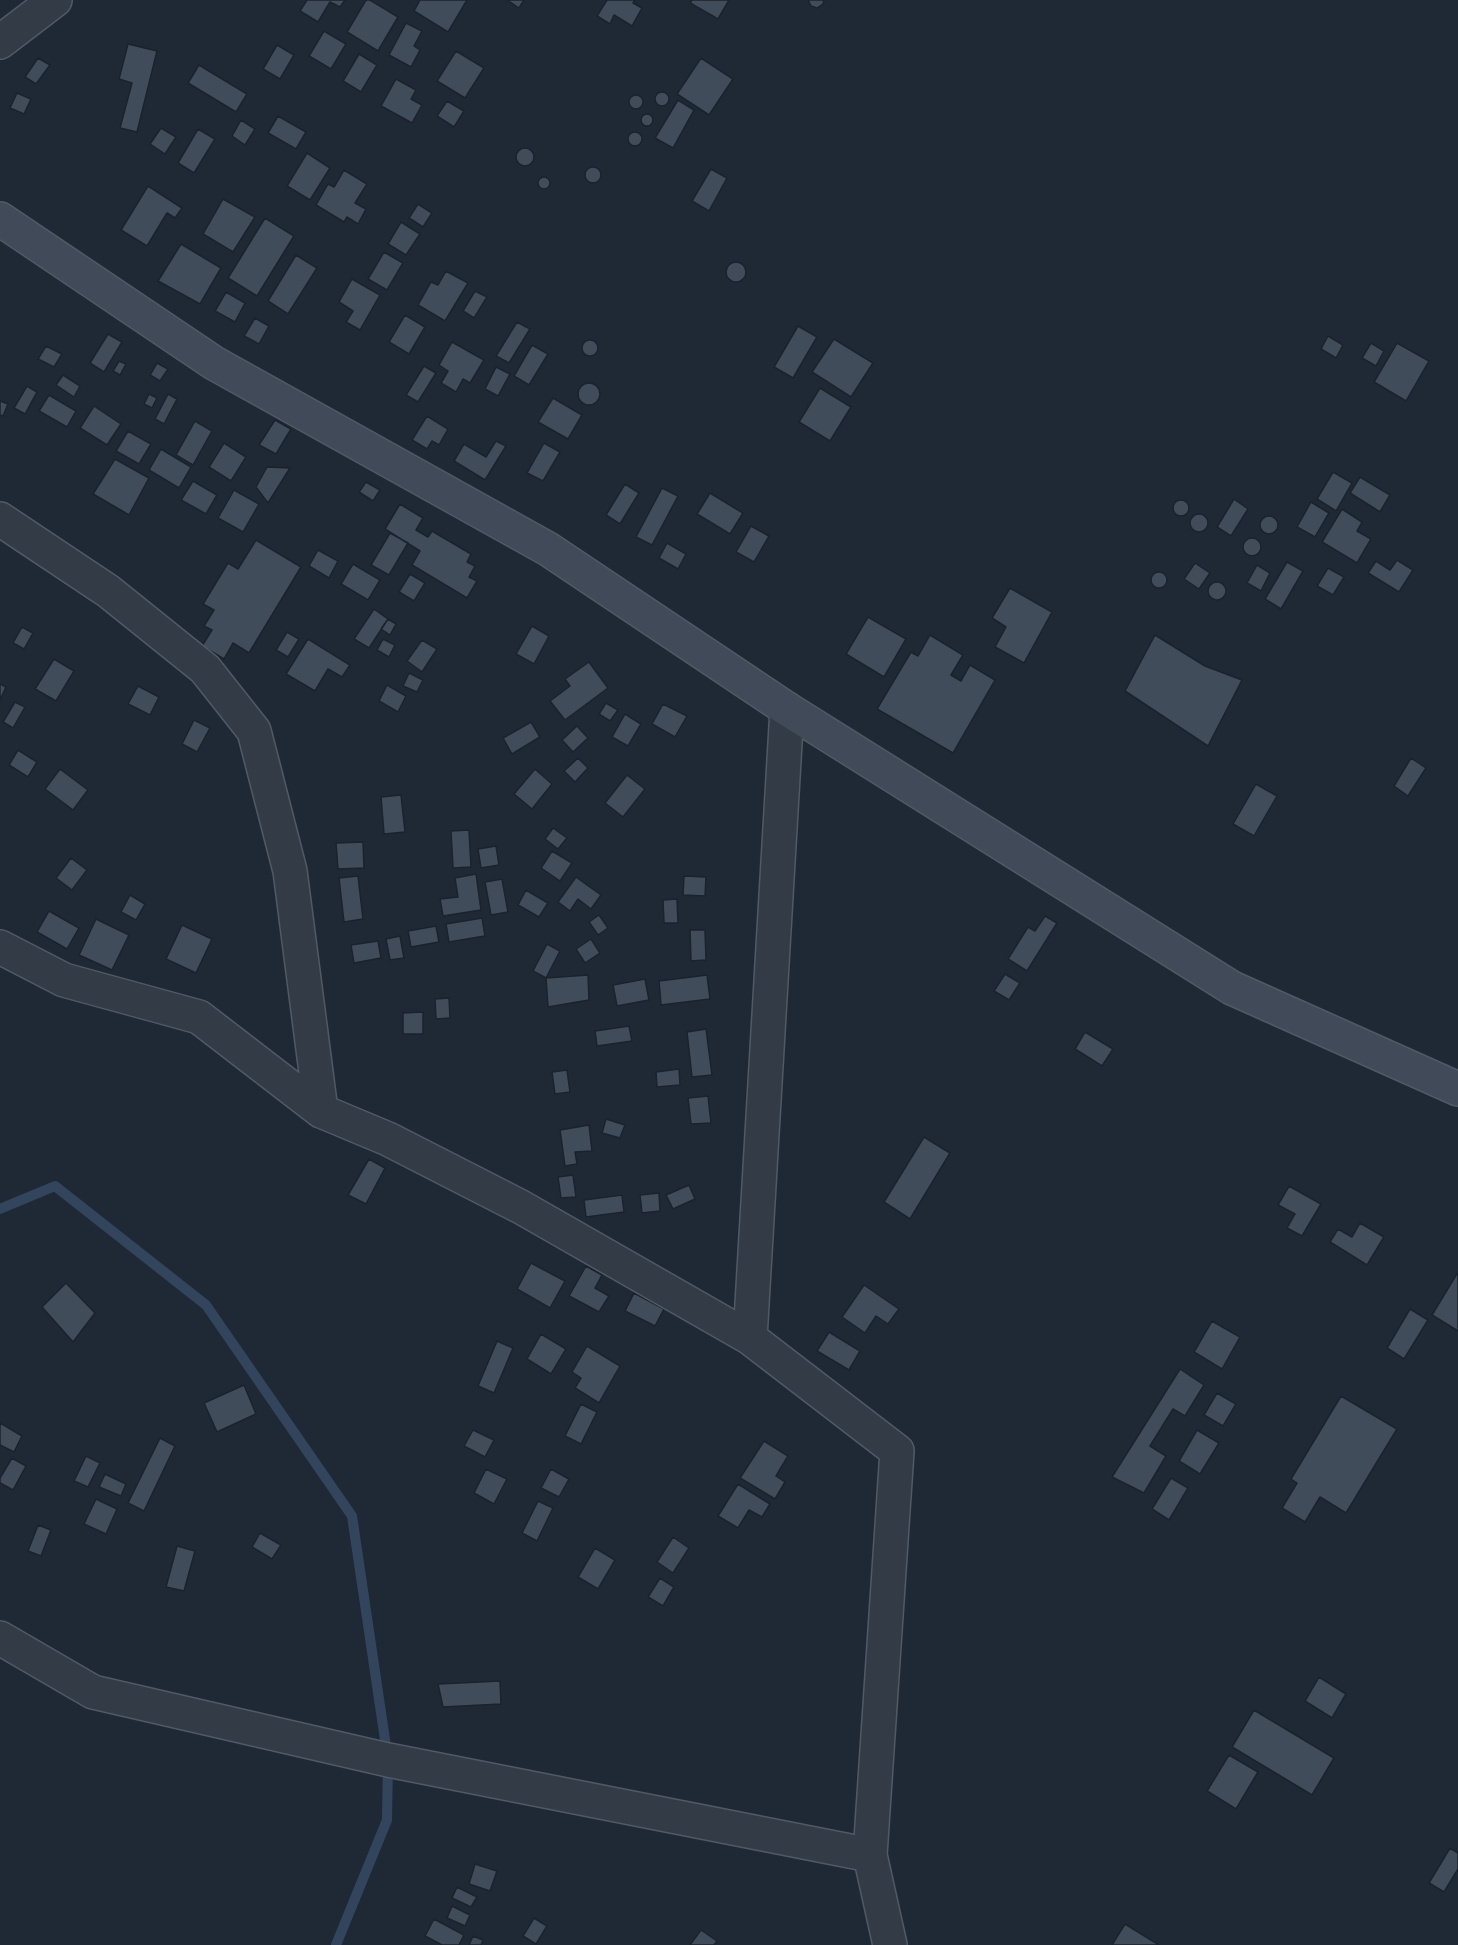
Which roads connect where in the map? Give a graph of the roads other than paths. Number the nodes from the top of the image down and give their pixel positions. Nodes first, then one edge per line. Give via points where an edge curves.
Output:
1 (55, 0) edge
2 (0, 42) edge
3 (0, 219) edge
4 (0, 519) edge
5 (787, 709) junction
6 (0, 947) edge
7 (1458, 1089) edge
8 (321, 1111) junction
9 (750, 1338) junction
10 (0, 1638) edge
11 (870, 1854) junction
12 (890, 1945) edge

1 - 2 street
3 - 5 street via 214,363 548,549
4 - 8 street via 108,591 205,669 254,731 290,870
5 - 7 street via 1232,988
5 - 9 street
6 - 8 street via 64,980 199,1017
8 - 9 street via 388,1139 521,1207
9 - 11 street via 897,1451
10 - 11 street via 93,1692 388,1760
11 - 12 street

